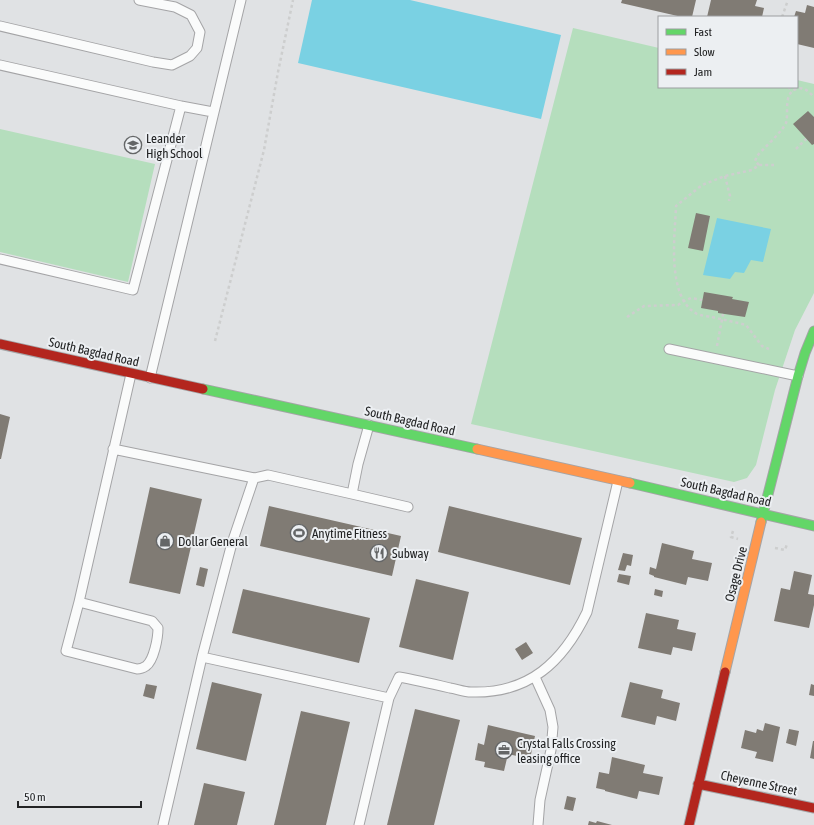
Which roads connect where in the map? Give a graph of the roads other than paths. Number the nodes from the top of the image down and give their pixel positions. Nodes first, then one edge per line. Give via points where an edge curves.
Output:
1 (140, 0) edge
2 (241, 0) edge
3 (0, 26) edge
4 (0, 65) edge
5 (181, 106) junction
6 (213, 112) junction
7 (0, 259) edge
8 (814, 331) edge
9 (0, 344) edge
10 (669, 349) dead end
11 (131, 374) junction
12 (798, 376) junction
13 (150, 378) junction
14 (368, 425) junction
15 (113, 449) junction
16 (254, 478) junction
17 (618, 481) junction
18 (352, 494) junction
19 (408, 507) dead end
20 (764, 515) junction
21 (814, 526) edge
22 (79, 602) junction
23 (202, 657) junction
24 (535, 677) junction
25 (389, 698) junction
26 (698, 784) junction
27 (814, 808) edge
28 (162, 825) edge
29 (359, 825) edge
30 (538, 825) edge
31 (689, 825) edge

1 - 3 lane via 175,7 191,15 200,32 197,48 190,56 172,65
2 - 6 lane
4 - 5 lane
5 - 6 lane
5 - 7 lane via 133,290
6 - 13 lane
8 - 12 main road, Osage Drive
9 - 11 main road, South Bagdad Road
10 - 12 lane
11 - 13 main road, South Bagdad Road
11 - 15 lane
12 - 20 main road, Osage Drive
13 - 14 main road, South Bagdad Road
14 - 17 main road, South Bagdad Road
14 - 18 lane
15 - 16 lane
15 - 22 lane
16 - 18 lane via 268,475
16 - 23 lane via 232,542
17 - 20 main road, South Bagdad Road
17 - 24 lane via 587,612 560,656
18 - 19 lane
20 - 21 main road, South Bagdad Road
20 - 26 main road, Osage Drive
22 - 22 lane via 66,651 137,669 144,668 150,662 158,637 158,628 152,621
23 - 25 lane
23 - 28 lane
24 - 25 lane via 506,689 489,692 470,692 399,677
24 - 30 lane via 550,710 553,728
25 - 29 lane
26 - 27 main road, Cheyenne Street
26 - 31 main road, Osage Drive

